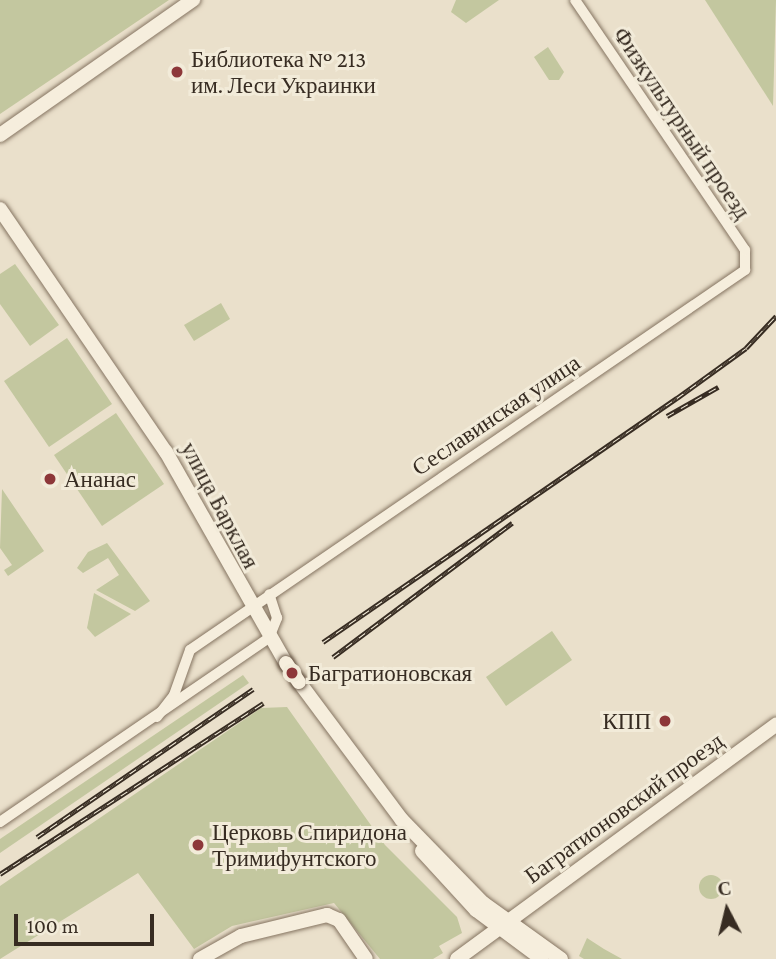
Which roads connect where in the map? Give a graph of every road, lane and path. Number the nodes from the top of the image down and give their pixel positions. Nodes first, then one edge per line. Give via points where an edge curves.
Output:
1 (193, 0) edge
2 (575, 0) edge
3 (0, 135) edge
4 (0, 209) edge
5 (745, 270) joint
6 (269, 594) junction
7 (249, 607) junction
8 (268, 638) junction
9 (157, 717) junction
10 (776, 725) edge
11 (0, 822) edge
12 (504, 926) junction
13 (200, 959) edge
14 (366, 959) edge
15 (457, 959) edge
16 (542, 959) edge
17 (561, 959) edge

1 - 3 main road
2 - 5 street, Физкультурный проезд via 745,250
4 - 7 main road, улица Барклая via 166,452
5 - 6 street, Сеславинская улица
6 - 7 street, Сеславинская улица
6 - 8 street via 277,618
7 - 8 main road, улица Барклая
7 - 9 street, Сеславинская улица via 190,650 174,695
8 - 9 street, Сеславинская улица
8 - 12 main road, улица Барклая, bridge via 402,820
9 - 11 street, Сеславинская улица
10 - 12 main road, Багратионовский проезд
12 - 15 main road, Багратионовский проезд
12 - 16 main road, улица Барклая
12 - 17 main road, улица Барклая
13 - 14 main road via 241,936 327,915 339,920

